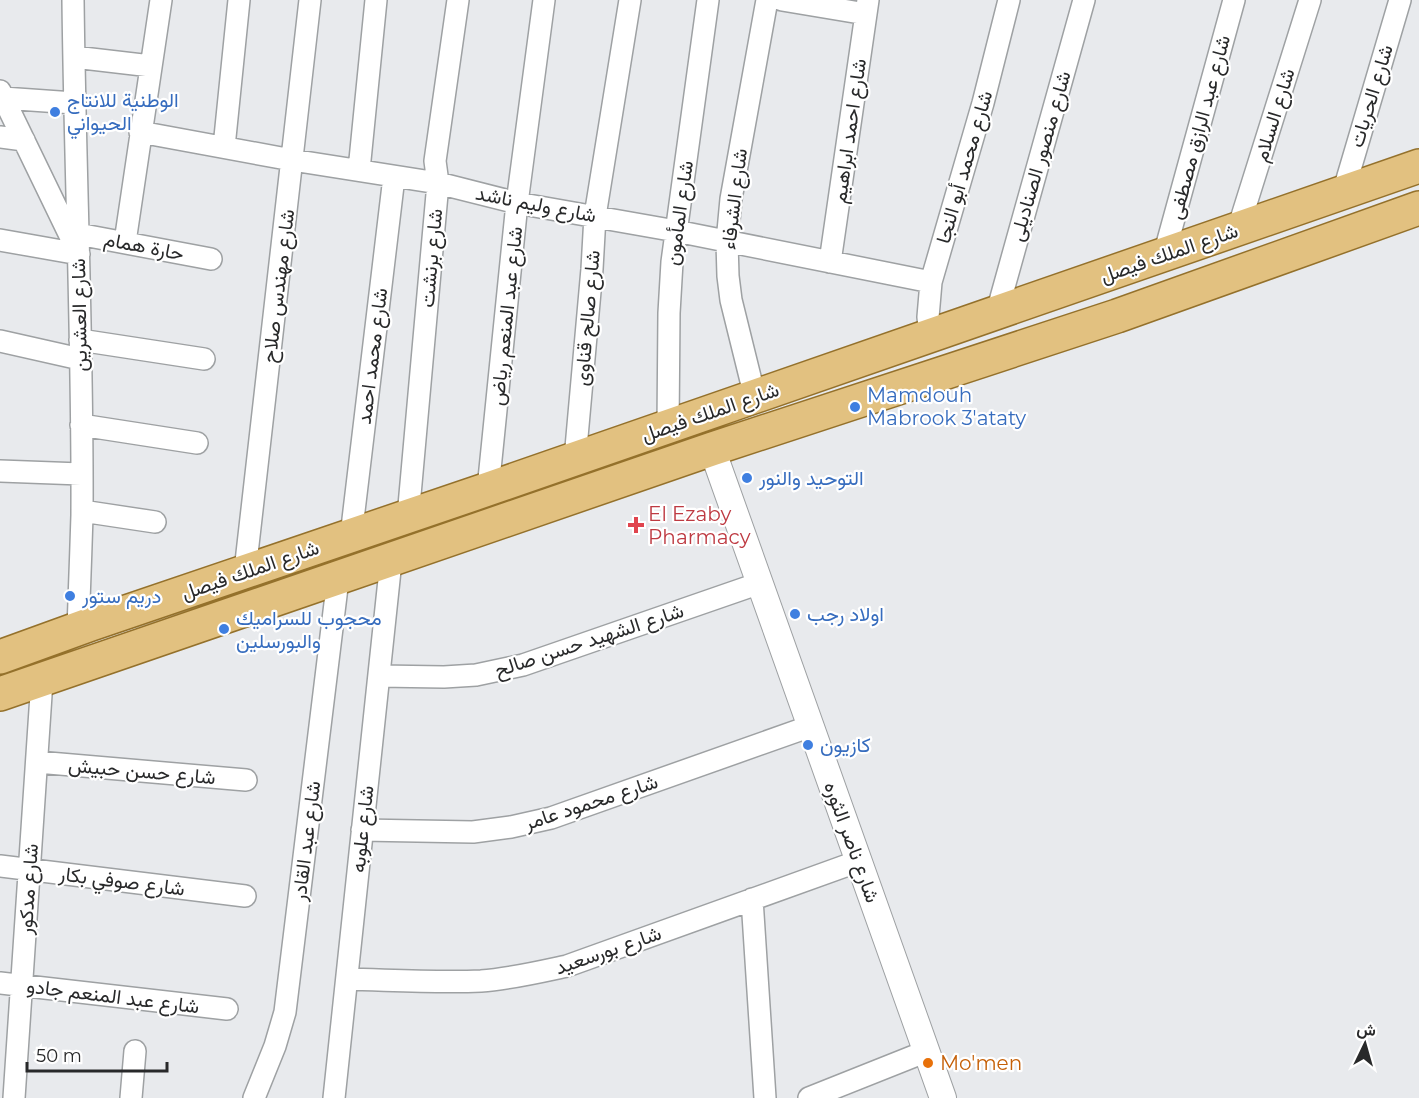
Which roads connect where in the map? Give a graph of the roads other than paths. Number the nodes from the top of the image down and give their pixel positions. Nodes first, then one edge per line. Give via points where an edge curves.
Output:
1 (74, 0) edge
2 (161, 0) edge
3 (239, 0) edge
4 (310, 0) edge
5 (376, 0) edge
6 (458, 0) edge
7 (544, 0) edge
8 (630, 0) edge
9 (708, 0) edge
10 (767, 0) edge
11 (782, 0) edge
12 (1009, 0) edge
13 (1084, 0) edge
14 (1400, 0) edge
15 (1230, 1) edge
16 (1303, 2) edge
17 (867, 7) edge
18 (74, 57) junction
19 (151, 66) junction
20 (2, 95) edge
21 (74, 103) junction
22 (140, 132) junction
23 (0, 137) edge
24 (24, 140) junction
25 (224, 147) junction
26 (292, 160) junction
27 (1419, 166) edge
28 (359, 170) junction
29 (394, 177) junction
30 (438, 183) junction
31 (1343, 192) junction
32 (517, 202) junction
33 (1419, 208) edge
34 (595, 216) junction
35 (1238, 229) junction
36 (676, 231) junction
37 (0, 240) edge
38 (125, 242) junction
39 (727, 242) junction
40 (78, 244) junction
41 (1164, 255) junction
42 (211, 259) dead end
43 (830, 262) junction
44 (1106, 274) junction
45 (931, 282) junction
46 (1044, 296) junction
47 (997, 312) junction
48 (1117, 316) junction
49 (930, 335) junction
50 (1051, 338) junction
51 (0, 341) edge
52 (80, 350) junction
53 (204, 359) dead end
54 (754, 397) junction
55 (81, 425) junction
56 (668, 427) junction
57 (197, 443) dead end
58 (712, 449) junction
59 (575, 459) junction
60 (0, 471) edge
61 (81, 474) junction
62 (488, 489) junction
63 (82, 511) junction
64 (408, 517) junction
65 (155, 522) dead end
66 (351, 536) junction
67 (391, 561) junction
68 (245, 572) junction
69 (338, 579) junction
70 (760, 583) junction
71 (78, 630) junction
72 (0, 657) edge
73 (378, 676) junction
74 (42, 680) junction
75 (0, 694) edge
76 (811, 726) junction
77 (37, 762) junction
78 (246, 780) dead end
79 (362, 830) junction
80 (859, 861) junction
81 (0, 866) edge
82 (29, 869) junction
83 (245, 896) dead end
84 (752, 899) junction
85 (346, 979) junction
86 (0, 983) edge
87 (21, 985) junction
88 (226, 1009) dead end
89 (135, 1051) dead end
90 (927, 1051) junction
91 (14, 1098) edge
92 (131, 1098) edge
93 (254, 1098) edge
94 (334, 1098) edge
95 (765, 1098) edge
96 (809, 1098) edge
97 (944, 1098) edge

1 - 18 street, شارع العشرين
2 - 19 street
3 - 25 street
4 - 26 street, شارع مهندس صلاح
5 - 28 street
6 - 30 street, شارع برنشت via 435,161
7 - 32 street, شارع عبد المنعم رياض
8 - 34 street, شارع صالح قناوى
9 - 36 street, شارع المأمون
10 - 39 street, شارع الشرفاء via 731,199
11 - 17 street
12 - 45 street, شارع محمد أبو النجا
13 - 47 street, شارع منصور الصناديلى
14 - 31 street, شارع الحريات
15 - 41 street, شارع عبد الرازق مصطفى
16 - 35 street, شارع السلام
17 - 43 street, شارع احمد ابراهيم
18 - 19 street
18 - 21 street, شارع العشرين
19 - 22 street
20 - 21 street
20 - 24 street
21 - 40 street, شارع العشرين
22 - 25 street, شارع وليم ناشد
22 - 38 street
23 - 24 street
24 - 40 street
25 - 26 street, شارع وليم ناشد
26 - 28 street, شارع وليم ناشد
26 - 68 street, شارع مهندس صلاح
27 - 31 main road, شارع الملك فيصل
28 - 29 street, شارع وليم ناشد
29 - 30 street, شارع وليم ناشد
29 - 66 street, شارع محمد احمد
30 - 32 street, شارع وليم ناشد
30 - 64 street, شارع برنشت
31 - 35 main road, شارع الملك فيصل
32 - 34 street, شارع وليم ناشد
32 - 62 street, شارع عبد المنعم رياض
33 - 48 main road, شارع الملك فيصل
34 - 36 street, شارع وليم ناشد
34 - 59 street, شارع صالح قناوى
35 - 41 main road, شارع الملك فيصل
36 - 39 street, شارع وليم ناشد
36 - 56 street, شارع المأمون via 669,293
37 - 40 street, حارة همام
38 - 40 street, حارة همام
38 - 42 street, حارة همام
39 - 43 street, شارع وليم ناشد
39 - 54 street, شارع الشرفاء via 731,300
40 - 52 street, شارع العشرين
41 - 44 main road, شارع الملك فيصل
43 - 45 street, شارع وليم ناشد
44 - 46 main road, شارع الملك فيصل
44 - 48 main road via 1102,299
45 - 49 street, شارع محمد أبو النجا
46 - 47 main road, شارع الملك فيصل
46 - 50 main road via 1059,317
47 - 49 main road, شارع الملك فيصل
48 - 50 main road, شارع الملك فيصل
49 - 54 main road, شارع الملك فيصل
50 - 58 main road, شارع الملك فيصل
51 - 52 street
52 - 53 street
52 - 55 street, شارع العشرين
54 - 56 main road, شارع الملك فيصل
55 - 57 street
55 - 61 street, شارع العشرين
56 - 59 main road, شارع الملك فيصل
58 - 67 main road, شارع الملك فيصل
58 - 70 street, شارع ناصر الثوره
59 - 62 main road, شارع الملك فيصل
60 - 61 street
61 - 63 street, شارع العشرين
62 - 64 main road, شارع الملك فيصل
63 - 65 street
63 - 71 street, شارع العشرين
64 - 66 main road, شارع الملك فيصل
66 - 68 main road, شارع الملك فيصل
67 - 69 main road, شارع الملك فيصل
67 - 73 street, شارع علوبه
68 - 71 main road, شارع الملك فيصل
69 - 74 main road, شارع الملك فيصل
69 - 93 street, شارع عبد القادر via 285,1012
70 - 73 street, شارع الشهيد حسن صالح via 523,665 476,675
70 - 76 street, شارع ناصر الثوره
71 - 72 main road, شارع الملك فيصل
73 - 79 street, شارع علوبه
74 - 75 main road, شارع الملك فيصل
74 - 77 street, شارع مدكور
76 - 79 street, شارع محمود عامر via 550,818 472,832
76 - 80 street, شارع ناصر الثوره
77 - 78 street, شارع حسن حبيش
77 - 82 street, شارع مدكور
79 - 85 street, شارع علوبه
80 - 84 street, شارع بورسعيد
80 - 90 street, شارع ناصر الثوره
81 - 82 street, شارع صوفي بكار
82 - 83 street, شارع صوفي بكار
82 - 87 street, شارع مدكور
84 - 85 street, شارع بورسعيد via 567,966 525,975 482,981
84 - 95 street
85 - 94 street, شارع علوبه
86 - 87 street, شارع عبد المنعم جادو
87 - 88 street, شارع عبد المنعم جادو
87 - 91 street, شارع مدكور
89 - 92 street
90 - 96 street
90 - 97 street, شارع ناصر الثوره

